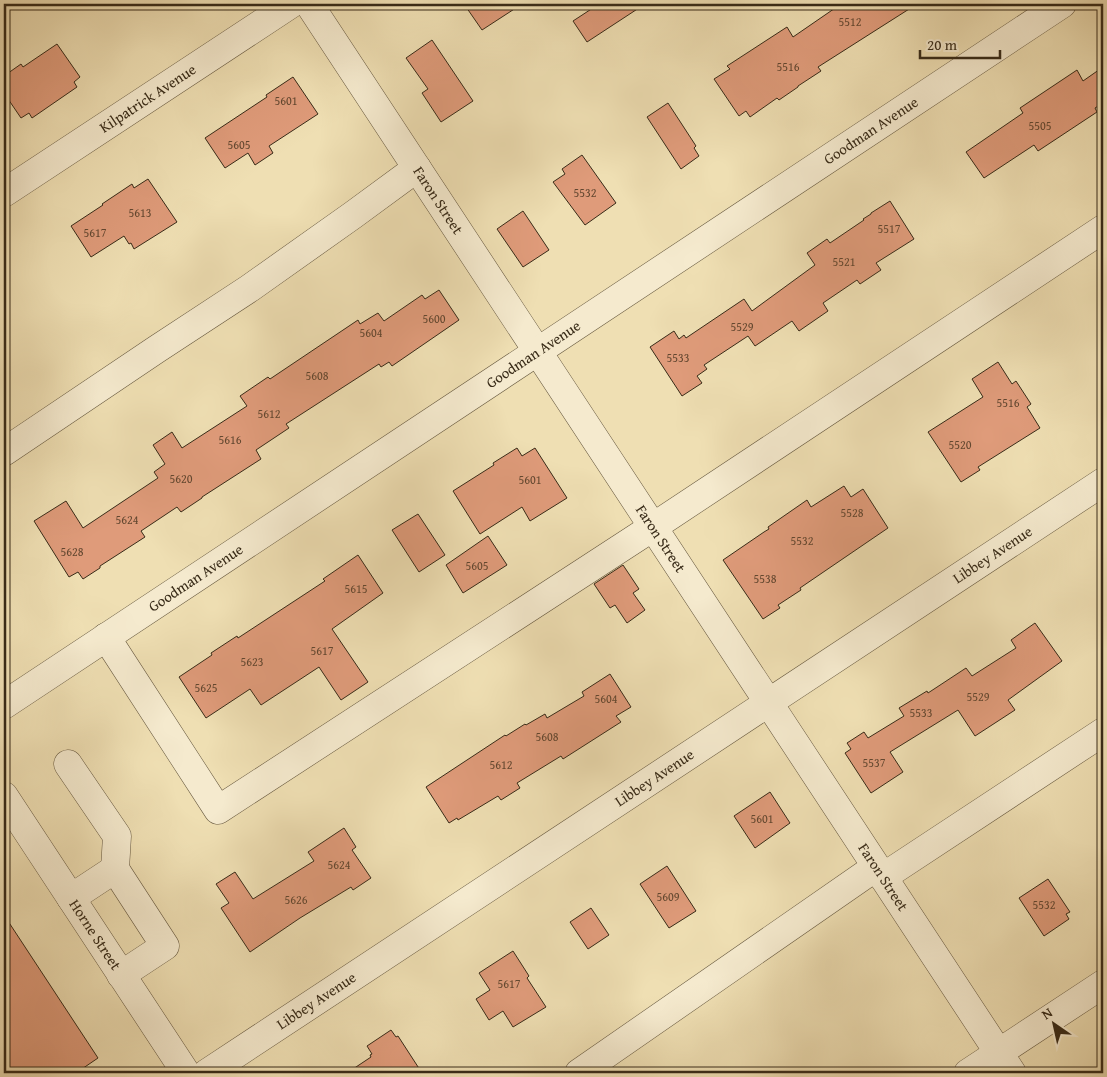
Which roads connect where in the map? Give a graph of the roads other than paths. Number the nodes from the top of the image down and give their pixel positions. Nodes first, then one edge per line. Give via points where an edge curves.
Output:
1 (291, 4) edge
2 (308, 4) edge
3 (1062, 4) edge
4 (417, 168) junction
5 (4, 193) edge
6 (1103, 229) edge
7 (537, 351) junction
8 (4, 452) edge
9 (1103, 482) edge
10 (653, 527) junction
11 (106, 637) junction
12 (768, 703) junction
13 (4, 705) edge
14 (1103, 732) edge
15 (68, 764) dead end
16 (4, 796) edge
17 (115, 870) junction
18 (880, 872) junction
19 (71, 898) junction
20 (121, 974) junction
21 (1103, 984) edge
22 (1005, 1063) edge
23 (186, 1073) edge
24 (207, 1073) edge
25 (579, 1073) edge
26 (968, 1073) edge

1 - 5 street, Kilpatrick Avenue
2 - 4 street, Faron Street
3 - 7 street, Goodman Avenue
4 - 7 street, Faron Street
4 - 8 street via 250,288
6 - 10 street
7 - 10 street, Faron Street
7 - 11 street, Goodman Avenue
9 - 12 street, Libbey Avenue
10 - 11 street via 218,810
10 - 12 street, Faron Street
11 - 13 street, Goodman Avenue
12 - 18 street, Faron Street
12 - 24 street, Libbey Avenue
14 - 18 street
15 - 17 street via 117,836
16 - 19 street, Horne Street
17 - 19 street
17 - 20 street via 165,946
18 - 22 street, Faron Street
18 - 25 street
19 - 20 street, Horne Street
20 - 23 street, Horne Street
21 - 22 street
22 - 26 street

